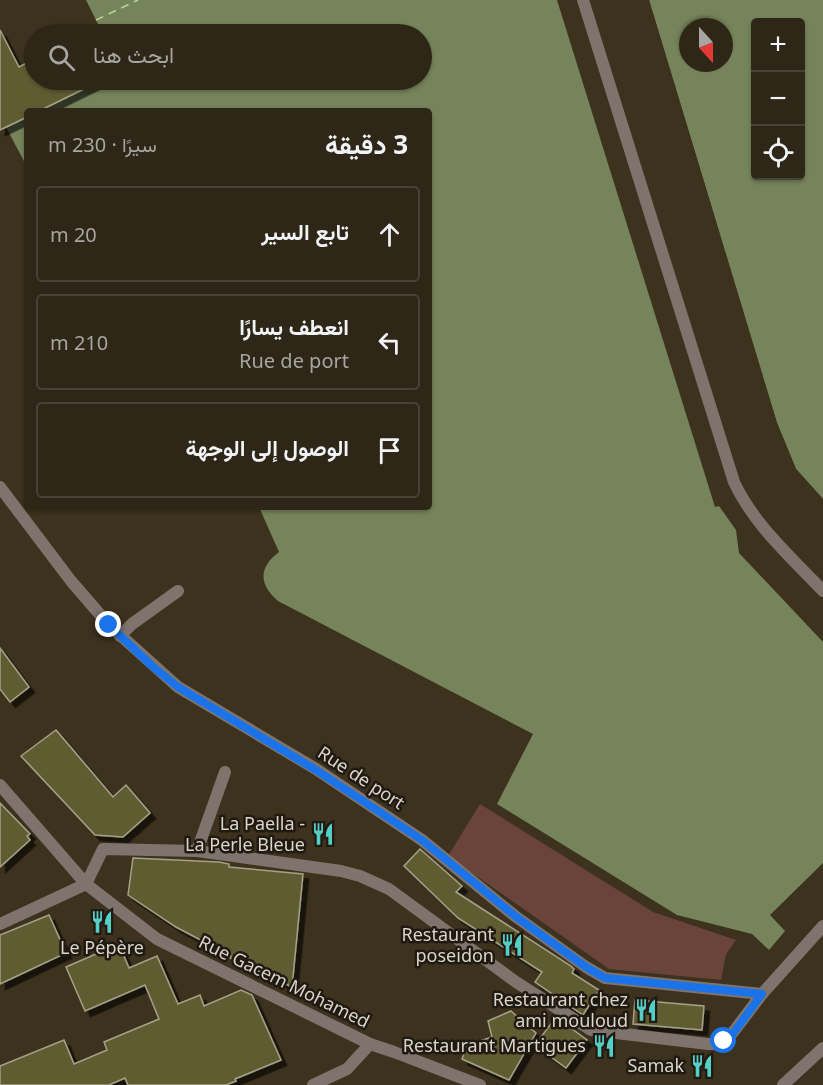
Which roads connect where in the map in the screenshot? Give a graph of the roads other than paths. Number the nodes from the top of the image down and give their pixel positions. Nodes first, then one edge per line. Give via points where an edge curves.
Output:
1 (583, 0) edge
2 (0, 487) edge
3 (178, 591) dead end
4 (823, 591) edge
5 (120, 636) junction
6 (225, 772) dead end
7 (0, 785) edge
8 (197, 851) junction
9 (86, 884) junction
10 (0, 924) edge
11 (823, 926) edge
12 (762, 994) junction
13 (370, 1044) junction
14 (823, 1048) edge
15 (315, 1085) edge
16 (480, 1085) edge
17 (783, 1085) edge

1 - 4 street via 734,482 762,526
2 - 5 street, Rue de port via 71,581
3 - 5 street
5 - 12 street, Rue de port via 178,687 422,840 515,916 605,978
6 - 8 street
7 - 9 street, Rue Gacem Mohamed
8 - 9 street via 103,849
8 - 12 street via 341,871 375,881 516,982 591,1030 717,1044 734,1032
9 - 10 street
9 - 13 street, Rue Gacem Mohamed via 157,939
11 - 12 street
13 - 15 street via 347,1069
13 - 16 street, Rue Gacem Mohamed
14 - 17 street

